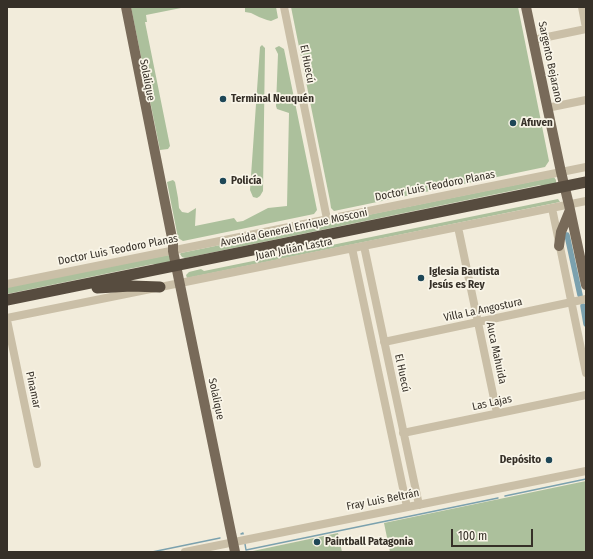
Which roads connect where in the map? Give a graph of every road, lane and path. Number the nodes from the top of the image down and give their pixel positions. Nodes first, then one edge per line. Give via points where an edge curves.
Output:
1 (120, 7) edge
2 (126, 7) edge
3 (284, 7) edge
4 (526, 7) edge
5 (582, 7) edge
6 (586, 28) edge
7 (533, 40) junction
8 (586, 100) edge
9 (547, 108) junction
10 (586, 167) edge
11 (560, 172) junction
12 (586, 182) edge
13 (586, 188) edge
14 (565, 189) junction
15 (586, 201) edge
16 (570, 207) junction
17 (552, 208) junction
18 (327, 219) junction
19 (458, 227) junction
20 (364, 246) junction
21 (560, 246) junction
22 (352, 248) junction
23 (173, 250) junction
24 (176, 268) junction
25 (180, 283) junction
26 (7, 284) edge
27 (586, 286) edge
28 (160, 287) junction
29 (97, 288) junction
30 (586, 299) edge
31 (7, 300) edge
32 (571, 302) junction
33 (7, 306) edge
34 (7, 319) edge
35 (478, 322) junction
36 (384, 342) junction
37 (586, 373) edge
38 (586, 395) edge
39 (497, 413) junction
40 (403, 433) junction
41 (37, 464) dead end
42 (586, 470) edge
43 (418, 504) junction
44 (407, 507) junction
45 (234, 547) edge
46 (185, 552) edge

1 - 23 main road, Solalique via 168,243
2 - 23 main road, Solalique
3 - 18 street, El Huecú
4 - 7 main road, Sargento Bejarano
5 - 6 street
6 - 7 street
7 - 9 main road, Sargento Bejarano
8 - 9 street
9 - 11 main road, Sargento Bejarano
10 - 11 street, Doctor Luis Teodoro Planas
11 - 14 main road, Sargento Bejarano
11 - 18 street, Doctor Luis Teodoro Planas
12 - 14 highway, Avenida General Enrique Mosconi
13 - 14 highway, Avenida General Enrique Mosconi
14 - 16 main road, Sargento Bejarano
14 - 24 highway, Avenida General Enrique Mosconi
15 - 16 street, Juan Julián Lastra
16 - 17 street, Juan Julián Lastra
16 - 21 main road via 561,232
16 - 27 main road, Sargento Bejarano
17 - 19 street, Juan Julián Lastra
17 - 21 street
18 - 23 street, Doctor Luis Teodoro Planas
19 - 20 street, Juan Julián Lastra
19 - 35 street, Auca Mahuida
20 - 22 street, Juan Julián Lastra
20 - 36 street, El Huecú
21 - 32 street
22 - 25 street, Juan Julián Lastra
22 - 44 street, El Huecú
23 - 24 main road, Solalique
23 - 26 street, Doctor Luis Teodoro Planas
24 - 25 main road, Solalique
24 - 29 highway, Avenida General Enrique Mosconi
24 - 31 highway, Avenida General Enrique Mosconi
25 - 28 street, Juan Julián Lastra
25 - 45 main road, Solalique
28 - 29 highway
28 - 34 street, Juan Julián Lastra
29 - 33 highway, Avenida General Enrique Mosconi
30 - 32 street, Villa La Angostura
32 - 35 street, Villa La Angostura
32 - 37 street
34 - 41 street, Pinamar
35 - 36 street, Villa La Angostura
35 - 39 street, Auca Mahuida
36 - 40 street, El Huecú
38 - 39 street, Las Lajas
39 - 40 street, Las Lajas
40 - 43 street, El Huecú
42 - 43 street, Fray Luis Beltrán
43 - 44 street, Fray Luis Beltrán
44 - 45 street, Fray Luis Beltrán
45 - 46 street, Fray Luis Beltrán

